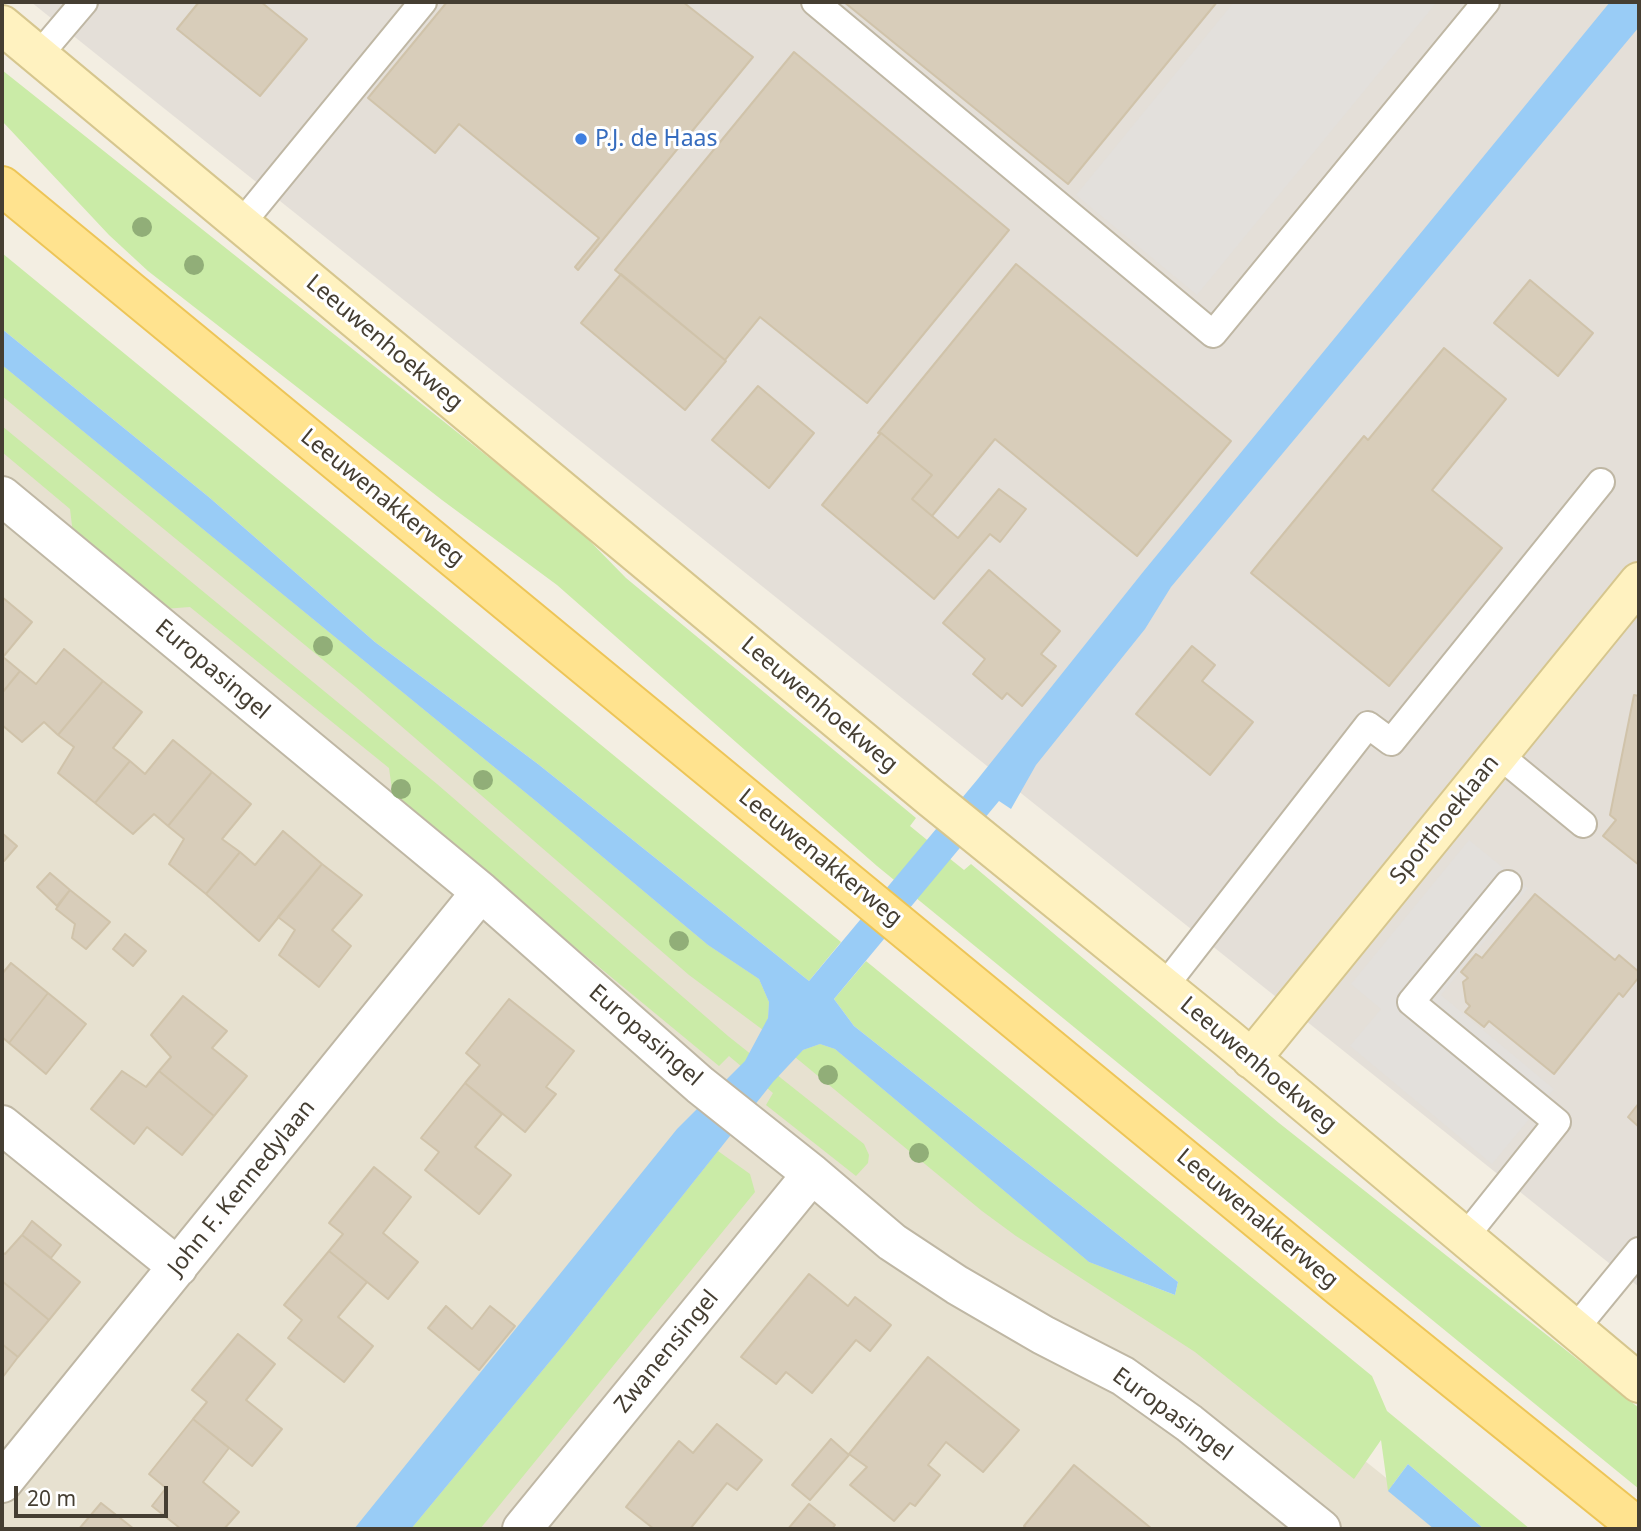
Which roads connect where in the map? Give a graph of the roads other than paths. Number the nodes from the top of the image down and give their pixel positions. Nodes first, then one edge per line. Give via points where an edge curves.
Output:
1 (84, 2) edge
2 (423, 2) edge
3 (815, 2) edge
4 (1486, 2) edge
5 (2, 25) edge
6 (39, 55) junction
7 (2, 186) edge
8 (240, 224) junction
9 (1601, 482) dead end
10 (2, 496) edge
11 (1639, 582) edge
12 (1499, 755) junction
13 (1583, 824) dead end
14 (1508, 884) dead end
15 (481, 892) junction
16 (1164, 987) junction
17 (1251, 1059) junction
18 (2, 1125) edge
19 (813, 1174) junction
20 (1465, 1237) junction
21 (1639, 1251) edge
22 (178, 1267) junction
23 (1575, 1329) junction
24 (1639, 1383) edge
25 (2, 1483) edge
26 (536, 1524) edge
27 (1639, 1528) edge
28 (1321, 1529) edge

1 - 6 lane
2 - 8 lane
3 - 4 lane via 1213,334
5 - 6 street, Leeuwenhoekweg
6 - 8 street, Leeuwenhoekweg
7 - 27 main road, Leeuwenakkerweg
8 - 16 street, Leeuwenhoekweg
9 - 16 lane via 1391,742 1368,725
10 - 15 street, Europasingel
11 - 12 street, Sporthoeklaan
12 - 13 lane
12 - 17 street, Sporthoeklaan
14 - 20 lane via 1411,1002 1557,1122
15 - 19 street, Europasingel via 700,1085
15 - 22 street, John F. Kennedylaan
16 - 17 street, Leeuwenhoekweg
17 - 20 street, Leeuwenhoekweg
18 - 22 street
19 - 26 street, Zwanensingel
19 - 28 street, Europasingel via 892,1242 957,1285 1122,1376 1189,1423
20 - 23 street, Leeuwenhoekweg
21 - 23 lane
22 - 25 street, John F. Kennedylaan
23 - 24 street, Leeuwenhoekweg

